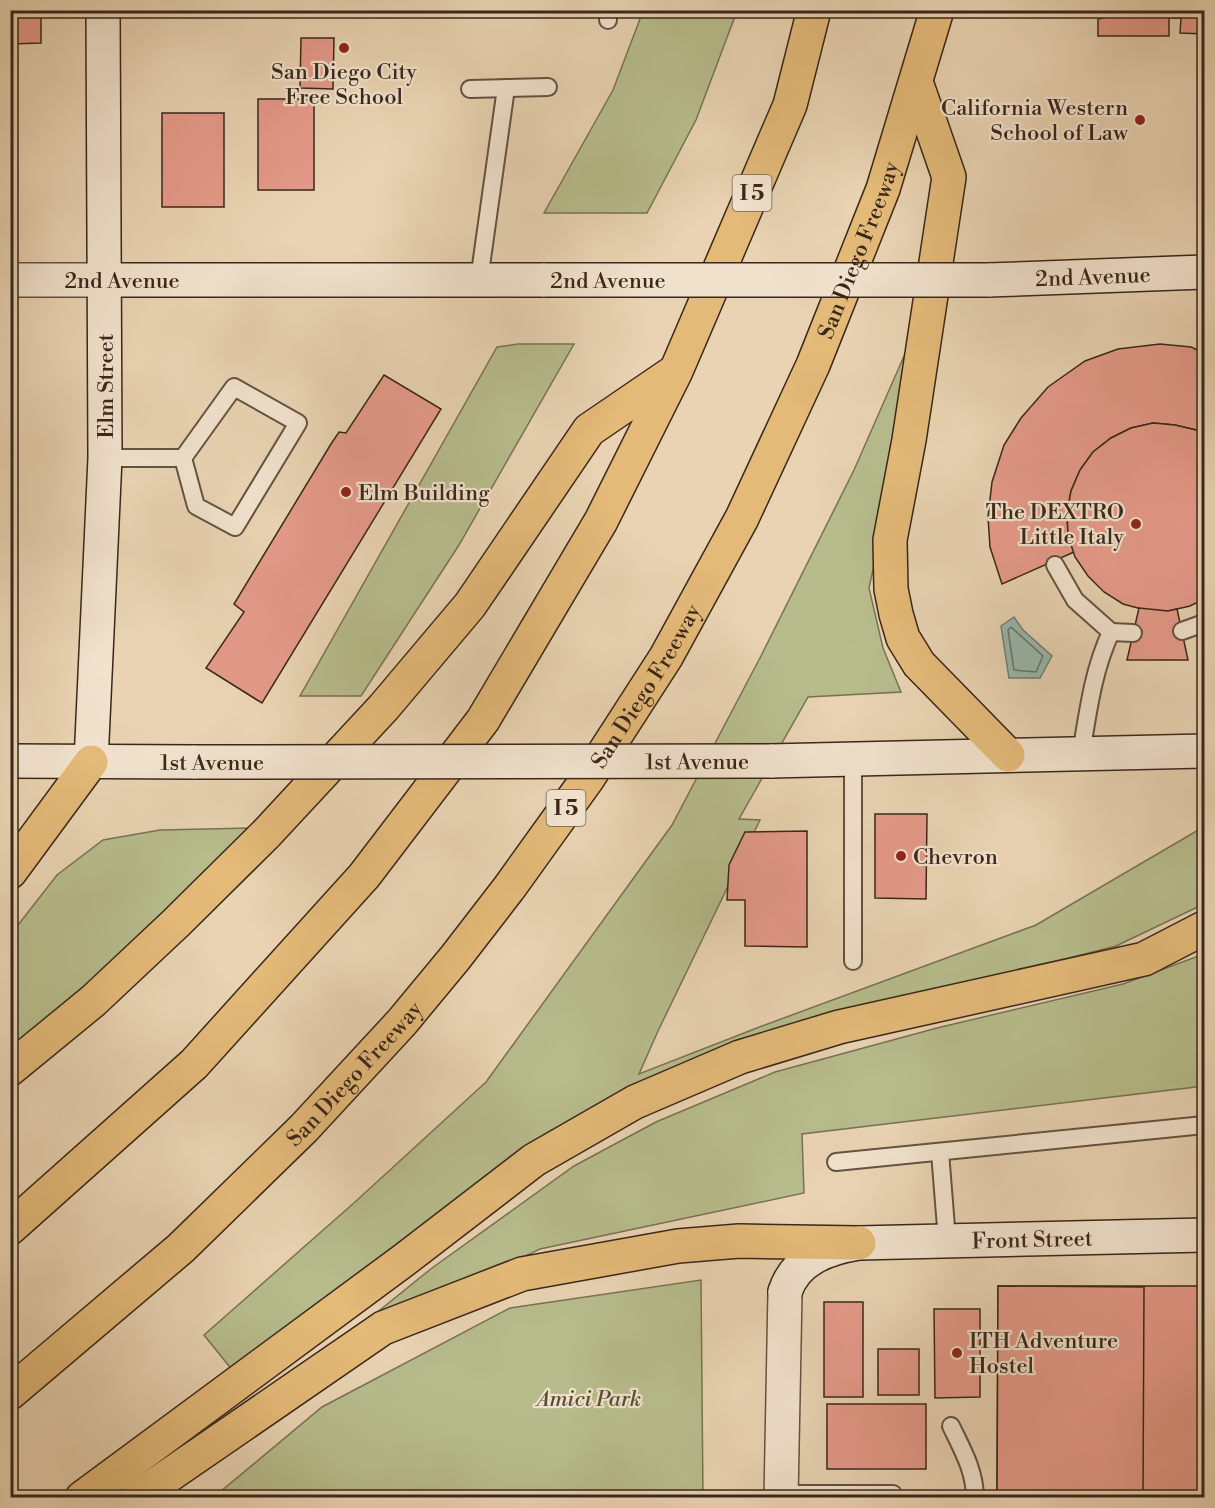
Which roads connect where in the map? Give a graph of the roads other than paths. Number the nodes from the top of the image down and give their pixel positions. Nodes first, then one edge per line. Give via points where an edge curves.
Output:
1 (103, 10) edge
2 (814, 10) edge
3 (937, 10) edge
4 (916, 82) junction
5 (548, 87) dead end
6 (506, 88) junction
7 (470, 89) dead end
8 (1204, 272) edge
9 (10, 280) edge
10 (104, 280) junction
11 (479, 280) junction
12 (676, 371) junction
13 (105, 458) junction
14 (183, 458) junction
15 (1055, 565) dead end
16 (1204, 623) edge
17 (1182, 631) dead end
18 (1111, 632) junction
19 (1133, 633) dead end
20 (1204, 751) edge
21 (1082, 754) junction
22 (1008, 755) junction
23 (853, 759) junction
24 (10, 761) edge
25 (91, 762) junction
26 (10, 872) edge
27 (1204, 928) edge
28 (853, 961) dead end
29 (10, 1069) edge
30 (1204, 1125) edge
31 (940, 1152) junction
32 (836, 1162) dead end
33 (10, 1228) edge
34 (1204, 1235) edge
35 (947, 1240) junction
36 (859, 1243) junction
37 (10, 1393) edge
38 (951, 1426) dead end
39 (893, 1494) dead end
40 (782, 1496) edge
41 (81, 1497) edge
42 (136, 1497) edge
43 (975, 1497) edge

1 - 10 main road, Elm Street
2 - 12 highway, I 5 via 790,105
3 - 4 highway, San Diego Freeway / I 5
4 - 22 highway via 949,177 890,540 891,589 903,638 919,664
4 - 37 highway, San Diego Freeway / I 5 via 875,211 813,365 742,519 666,657 588,778 455,958 402,1022 311,1119 182,1248
5 - 6 lane
6 - 7 lane
6 - 11 lane
8 - 11 main road, 2nd Avenue, bridge via 988,280
9 - 10 main road, 2nd Avenue
10 - 11 main road, 2nd Avenue
10 - 13 main road, Elm Street
12 - 29 highway via 589,430 470,605 384,707 266,834 93,1001
12 - 33 highway, I 5 via 601,521 483,720 364,876 194,1064
13 - 14 lane
13 - 25 main road, Elm Street
14 - 14 lane via 196,506 236,527 298,423 234,387
15 - 18 lane via 1075,600
16 - 17 lane
18 - 19 lane
18 - 21 lane via 1091,691
20 - 21 main road, 1st Avenue
21 - 22 main road, 1st Avenue
22 - 23 main road, 1st Avenue
23 - 25 main road, 1st Avenue, bridge
23 - 28 lane
24 - 25 main road, 1st Avenue
25 - 26 highway
27 - 41 highway via 1144,959 839,1027 741,1057 635,1102 534,1160
30 - 31 lane
31 - 32 lane
31 - 35 lane
34 - 35 main road, Front Street
35 - 36 main road, Front Street
36 - 40 main road, Front Street via 826,1250 804,1264 789,1279 785,1292
36 - 42 highway via 739,1241 678,1246 522,1274 383,1328
38 - 43 lane via 969,1465
39 - 40 lane

